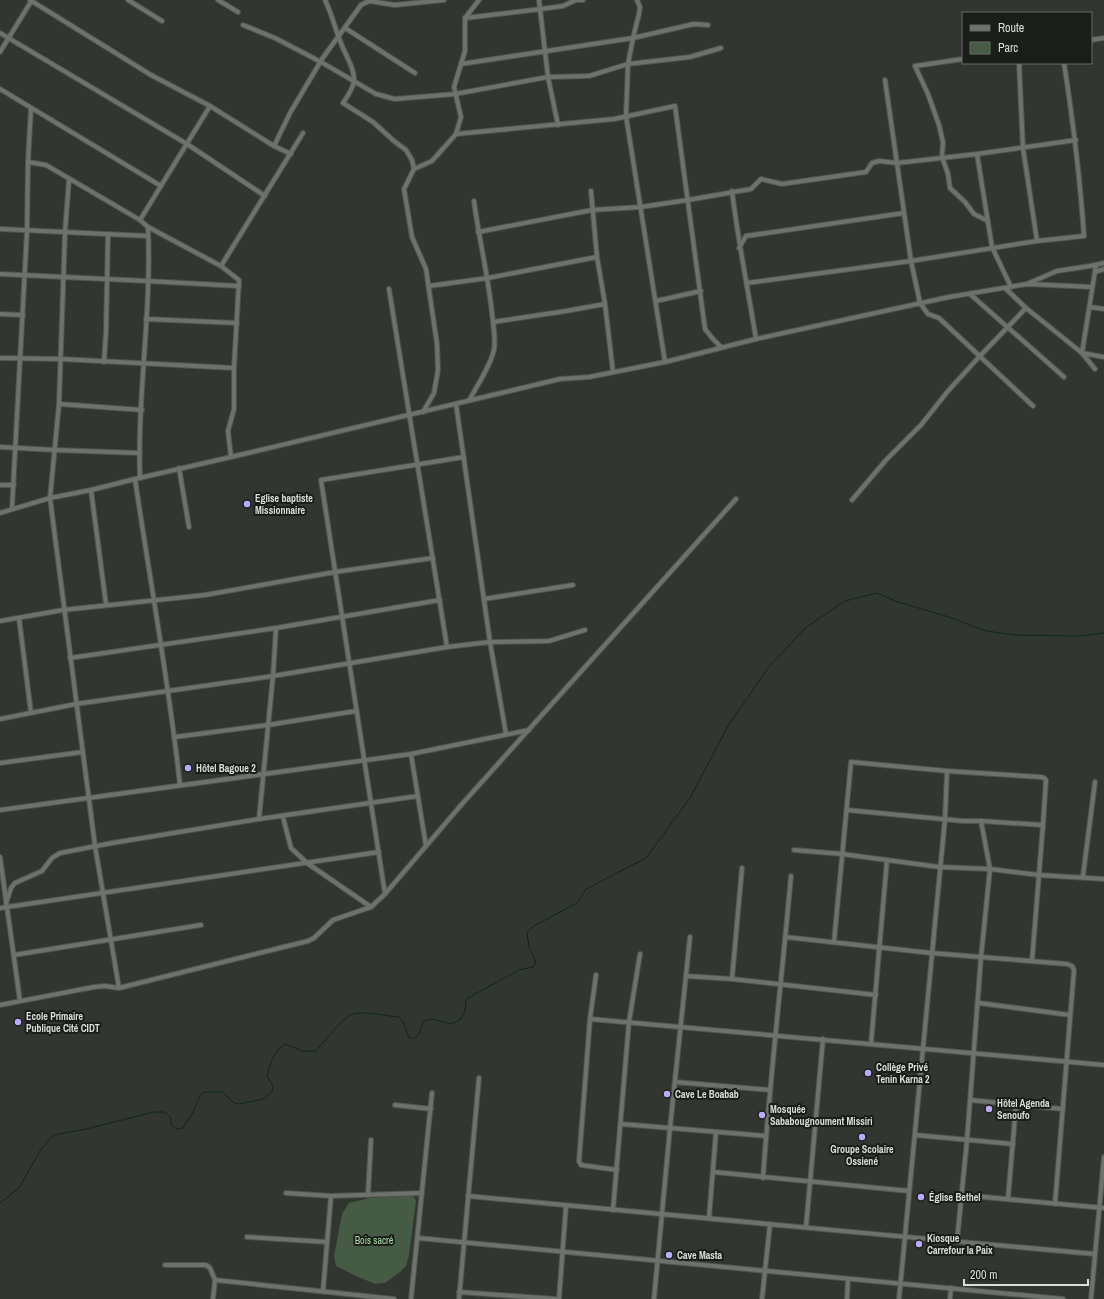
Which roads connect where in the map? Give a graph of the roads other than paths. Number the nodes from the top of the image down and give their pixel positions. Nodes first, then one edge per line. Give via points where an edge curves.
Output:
1 (31, 0) edge
2 (128, 0) edge
3 (218, 0) edge
4 (325, 0) edge
5 (444, 0) edge
6 (479, 0) edge
7 (539, 0) edge
8 (583, 0) edge
9 (637, 0) edge
10 (643, 0) edge
11 (640, 7) junction
12 (541, 9) junction
13 (238, 12) dead end
14 (465, 18) junction
15 (162, 21) dead end
16 (708, 25) dead end
17 (243, 26) dead end
18 (346, 28) junction
19 (0, 33) edge
20 (339, 37) junction
21 (9, 38) junction
22 (633, 38) junction
23 (1104, 38) edge
24 (1092, 40) edge
25 (721, 48) dead end
26 (546, 51) junction
27 (0, 52) edge
28 (962, 59) edge
29 (321, 62) junction
30 (461, 64) junction
31 (628, 64) junction
32 (1019, 64) edge
33 (1064, 64) edge
34 (415, 73) dead end
35 (548, 77) junction
36 (885, 80) dead end
37 (354, 81) junction
38 (0, 89) edge
39 (455, 94) junction
40 (210, 106) junction
41 (31, 108) junction
42 (626, 116) junction
43 (558, 125) junction
44 (303, 133) dead end
45 (456, 134) junction
46 (1076, 140) junction
47 (187, 144) junction
48 (274, 146) junction
49 (1023, 148) junction
50 (291, 154) junction
51 (977, 154) junction
52 (942, 157) junction
53 (28, 162) junction
54 (897, 163) junction
55 (414, 169) junction
56 (69, 180) junction
57 (161, 186) junction
58 (591, 191) dead end
59 (732, 191) junction
60 (265, 196) junction
61 (688, 200) junction
62 (474, 201) dead end
63 (641, 207) junction
64 (592, 210) junction
65 (904, 213) junction
66 (140, 220) junction
67 (988, 221) junction
68 (148, 227) junction
69 (0, 229) edge
70 (27, 231) junction
71 (65, 232) junction
72 (478, 232) junction
73 (108, 234) junction
74 (148, 236) junction
75 (1037, 241) junction
76 (992, 247) junction
77 (739, 248) junction
78 (597, 257) junction
79 (911, 261) junction
80 (1104, 263) edge
81 (1096, 265) junction
82 (221, 266) junction
83 (1104, 269) edge
84 (1095, 272) junction
85 (0, 274) edge
86 (25, 276) junction
87 (64, 278) junction
88 (488, 278) junction
89 (107, 279) junction
90 (147, 281) junction
91 (747, 283) junction
92 (1027, 284) junction
93 (239, 286) junction
94 (429, 286) junction
95 (1011, 287) junction
96 (1092, 287) junction
97 (1005, 288) junction
98 (389, 289) dead end
99 (700, 291) junction
100 (970, 294) junction
101 (656, 301) junction
102 (605, 304) junction
103 (920, 304) junction
104 (1090, 307) junction
105 (1026, 308) junction
106 (1104, 309) edge
107 (0, 314) edge
108 (23, 315) junction
109 (146, 319) junction
110 (493, 322) junction
111 (237, 323) junction
112 (1008, 327) junction
113 (756, 338) junction
114 (721, 347) junction
115 (1082, 353) junction
116 (979, 357) junction
117 (1104, 357) edge
118 (0, 358) edge
119 (20, 358) junction
120 (61, 359) junction
121 (104, 362) junction
122 (666, 362) junction
123 (144, 364) junction
124 (234, 368) junction
125 (1095, 370) dead end
126 (613, 372) junction
127 (1064, 377) dead end
128 (470, 400) junction
129 (59, 404) junction
130 (456, 404) junction
131 (1033, 406) dead end
132 (142, 410) junction
133 (423, 412) junction
134 (410, 415) junction
135 (0, 447) edge
136 (16, 448) junction
137 (55, 450) junction
138 (139, 453) junction
139 (231, 457) junction
140 (464, 457) junction
141 (418, 465) junction
142 (179, 468) junction
143 (140, 478) junction
144 (134, 479) junction
145 (0, 485) edge
146 (14, 485) junction
147 (91, 490) junction
148 (50, 498) junction
149 (736, 499) dead end
150 (852, 500) dead end
151 (12, 508) junction
152 (0, 513) edge
153 (189, 527) dead end
154 (433, 558) junction
155 (335, 572) junction
156 (573, 585) dead end
157 (484, 599) junction
158 (153, 600) junction
159 (440, 600) junction
160 (106, 604) junction
161 (63, 610) junction
162 (342, 617) junction
163 (19, 618) junction
164 (0, 621) edge
165 (276, 628) junction
166 (585, 630) dead end
167 (490, 642) junction
168 (160, 644) junction
169 (447, 647) junction
170 (70, 658) junction
171 (349, 663) junction
172 (273, 676) junction
173 (168, 691) junction
174 (76, 704) junction
175 (356, 710) junction
176 (31, 712) junction
177 (0, 719) edge
178 (268, 725) junction
179 (529, 730) junction
180 (506, 734) junction
181 (175, 737) junction
182 (83, 752) junction
183 (411, 754) junction
184 (364, 759) junction
185 (0, 763) edge
186 (947, 771) junction
187 (263, 773) junction
188 (1095, 782) dead end
189 (180, 785) junction
190 (418, 796) junction
191 (89, 798) junction
192 (371, 803) junction
193 (0, 810) edge
194 (847, 810) junction
195 (283, 817) junction
196 (259, 819) junction
197 (945, 819) junction
198 (981, 821) junction
199 (1043, 825) junction
200 (95, 846) junction
201 (426, 846) junction
202 (794, 850) dead end
203 (379, 852) junction
204 (842, 854) junction
205 (0, 857) edge
206 (887, 860) junction
207 (307, 863) junction
208 (940, 867) junction
209 (742, 868) dead end
210 (990, 869) junction
211 (1039, 875) junction
212 (791, 876) dead end
213 (1083, 876) junction
214 (1104, 879) edge
215 (103, 893) junction
216 (385, 894) junction
217 (7, 905) junction
218 (371, 907) junction
219 (0, 908) edge
220 (201, 925) dead end
221 (690, 937) dead end
222 (785, 937) junction
223 (110, 939) junction
224 (834, 942) junction
225 (880, 947) junction
226 (931, 953) junction
227 (640, 954) dead end
228 (14, 955) junction
229 (981, 957) junction
230 (1032, 962) junction
231 (596, 975) dead end
232 (686, 976) junction
233 (732, 979) junction
234 (781, 986) junction
235 (119, 988) junction
236 (876, 995) junction
237 (20, 1001) junction
238 (979, 1003) junction
239 (0, 1005) edge
240 (1070, 1015) junction
241 (590, 1019) junction
242 (629, 1022) junction
243 (681, 1027) junction
244 (775, 1034) junction
245 (823, 1039) junction
246 (871, 1044) junction
247 (922, 1049) junction
248 (974, 1053) junction
249 (1067, 1061) junction
250 (1104, 1064) edge
251 (479, 1078) dead end
252 (675, 1082) junction
253 (770, 1090) junction
254 (432, 1093) dead end
255 (970, 1100) junction
256 (1016, 1104) junction
257 (395, 1105) dead end
258 (431, 1108) junction
259 (1063, 1109) junction
260 (621, 1124) junction
261 (670, 1128) junction
262 (716, 1132) junction
263 (914, 1135) junction
264 (766, 1136) junction
265 (371, 1140) dead end
266 (968, 1140) junction
267 (1013, 1144) junction
268 (1104, 1157) edge
269 (616, 1170) junction
270 (714, 1172) junction
271 (763, 1178) junction
272 (810, 1181) junction
273 (909, 1191) junction
274 (286, 1193) dead end
275 (422, 1193) junction
276 (368, 1195) junction
277 (962, 1195) junction
278 (331, 1196) junction
279 (468, 1196) junction
280 (1008, 1199) junction
281 (1054, 1204) junction
282 (566, 1206) junction
283 (1102, 1208) edge
284 (613, 1210) junction
285 (662, 1215) junction
286 (709, 1218) junction
287 (770, 1224) junction
288 (806, 1227) junction
289 (247, 1237) dead end
290 (418, 1238) junction
291 (905, 1238) junction
292 (957, 1241) junction
293 (327, 1242) junction
294 (464, 1243) junction
295 (563, 1251) junction
296 (1095, 1254) junction
297 (658, 1261) junction
298 (165, 1265) dead end
299 (765, 1270) junction
300 (848, 1279) junction
301 (214, 1280) junction
302 (901, 1284) junction
303 (951, 1288) junction
304 (322, 1291) junction
305 (459, 1292) junction
306 (998, 1292) junction
307 (1045, 1298) edge
308 (213, 1299) edge
309 (394, 1299) edge
310 (411, 1299) edge
311 (458, 1299) edge
312 (558, 1299) edge
313 (654, 1299) edge
314 (762, 1299) edge
315 (847, 1299) edge
316 (899, 1299) edge
317 (950, 1299) edge
318 (998, 1299) edge
319 (1063, 1299) edge
320 (1091, 1299) edge

1 - 21 street
1 - 40 street via 151,74
2 - 15 street
3 - 13 street
4 - 20 street
5 - 18 street via 395,5 369,1 361,5
6 - 14 street
7 - 12 street
8 - 12 street
9 - 11 street
10 - 11 street
11 - 22 street
12 - 14 street
12 - 26 street
14 - 30 street
16 - 22 street via 694,24
17 - 29 street via 275,38
18 - 20 street
18 - 34 street
19 - 21 street
20 - 29 street
20 - 37 street
21 - 27 street
21 - 47 street
22 - 26 street
22 - 31 street
23 - 24 street
25 - 31 street via 690,57
26 - 30 street
26 - 35 street
28 - 52 street via 915,66 938,125 943,142
29 - 37 street
29 - 48 street via 290,113
30 - 39 street via 454,87
31 - 35 street via 589,76
31 - 42 street
32 - 49 street
33 - 46 street
35 - 39 street
35 - 43 street
36 - 54 street
37 - 39 street via 376,94 394,99
37 - 55 street via 343,103 373,122 406,150
38 - 41 street
39 - 45 street via 461,117
40 - 47 street
40 - 48 street
41 - 53 street
41 - 57 street
42 - 43 street
42 - 61 street via 675,106
42 - 63 street
43 - 45 street
44 - 50 street
45 - 55 street via 432,161
46 - 49 street
46 - 75 street via 1084,236
47 - 57 street
47 - 60 street
48 - 50 street
49 - 51 street
49 - 75 street
50 - 60 street
51 - 52 street
51 - 67 street
52 - 54 street
52 - 67 street via 950,188 974,214
53 - 56 street via 46,165
53 - 70 street
54 - 59 street via 879,161 872,163 866,172 782,184 761,179 751,189
54 - 65 street
55 - 94 street via 404,189 412,237 426,269
56 - 66 street
56 - 71 street
57 - 66 street
58 - 64 street
59 - 61 street
59 - 77 street
60 - 82 street
61 - 63 street
61 - 99 street
62 - 72 street
63 - 64 street
63 - 101 street
64 - 72 street
64 - 78 street
65 - 77 street via 746,236
65 - 79 street
66 - 68 street
67 - 76 street
68 - 74 street
68 - 82 street
69 - 70 street
70 - 71 street
70 - 86 street
71 - 73 street
71 - 87 street
72 - 88 street
73 - 74 street
73 - 89 street
74 - 90 street
75 - 76 street
76 - 79 street
76 - 95 street
77 - 91 street
78 - 88 street
78 - 102 street
79 - 91 street
79 - 103 street
80 - 81 street
81 - 84 street
81 - 92 street via 1058,270
82 - 93 street via 239,280
83 - 84 street
84 - 96 street
85 - 86 street
86 - 87 street
86 - 108 street
87 - 89 street
87 - 120 street
88 - 94 street
88 - 110 street
89 - 90 street
89 - 121 street
90 - 93 street
90 - 109 street
91 - 113 street
92 - 95 street
92 - 96 street
93 - 111 street
94 - 133 street via 438,370 434,393
95 - 97 street
96 - 104 street
97 - 100 street
97 - 105 street
98 - 134 street
99 - 101 street
99 - 114 street via 705,329
100 - 103 street
100 - 112 street
101 - 122 street
102 - 110 street
102 - 126 street
103 - 113 street
103 - 116 street via 928,314 939,318
104 - 106 street
104 - 115 street
105 - 112 street
105 - 115 street
107 - 108 street
108 - 119 street
109 - 111 street
109 - 123 street
110 - 128 street via 494,349
111 - 124 street
112 - 116 street
112 - 127 street
113 - 114 street
114 - 122 street
115 - 117 street
115 - 125 street
116 - 131 street
116 - 150 street
118 - 119 street
119 - 120 street
119 - 136 street
120 - 121 street
120 - 129 street
121 - 123 street
122 - 126 street
123 - 124 street
123 - 132 street
124 - 139 street via 234,409 228,430
126 - 128 street via 560,379
128 - 130 street
129 - 132 street
129 - 137 street
130 - 133 street
130 - 140 street
132 - 138 street
133 - 134 street
134 - 139 street
134 - 141 street
135 - 136 street
136 - 137 street
136 - 146 street
137 - 138 street
137 - 148 street
138 - 143 street
139 - 142 street
140 - 141 street
140 - 157 street
141 - 154 street
141 - 155 street via 321,480
142 - 143 street
142 - 153 street
143 - 144 street
144 - 147 street
144 - 158 street
145 - 146 street
146 - 151 street
147 - 148 street
147 - 160 street
148 - 151 street
148 - 161 street
149 - 179 street
151 - 152 street
154 - 155 street
154 - 159 street
155 - 158 street via 205,595
155 - 162 street
156 - 157 street
157 - 167 street
158 - 160 street
158 - 168 street
159 - 162 street
159 - 169 street
160 - 161 street
161 - 163 street
161 - 170 street
162 - 165 street
162 - 171 street
163 - 164 street
163 - 176 street
165 - 168 street
165 - 172 street
166 - 167 street via 549,641
167 - 169 street
167 - 180 street
168 - 170 street
168 - 173 street
169 - 171 street
170 - 174 street
171 - 172 street
171 - 175 street
172 - 173 street
172 - 178 street
173 - 174 street
173 - 181 street
174 - 176 street
174 - 182 street
175 - 178 street
175 - 184 street
176 - 177 street
178 - 181 street
178 - 187 street
179 - 180 street
179 - 201 street
180 - 183 street
181 - 189 street
182 - 185 street
182 - 191 street
183 - 184 street
183 - 190 street
184 - 187 street
184 - 192 street
186 - 194 street via 851,762
186 - 197 street
186 - 199 street via 1044,778 1046,780
187 - 189 street
187 - 196 street
188 - 213 street
189 - 191 street
190 - 192 street
190 - 201 street
191 - 193 street
191 - 200 street
192 - 195 street
192 - 203 street
194 - 197 street
194 - 204 street
195 - 196 street
195 - 207 street via 291,848
196 - 200 street
197 - 198 street
197 - 208 street
198 - 199 street
198 - 210 street
199 - 211 street
200 - 215 street
200 - 217 street via 60,853 42,871 15,883 11,888
201 - 216 street
202 - 204 street
203 - 207 street
203 - 216 street
204 - 206 street
204 - 224 street
205 - 217 street
206 - 208 street
206 - 225 street
207 - 215 street
207 - 218 street
208 - 210 street
208 - 226 street
209 - 233 street
210 - 211 street
210 - 229 street
211 - 213 street
211 - 230 street
212 - 222 street
213 - 214 street
215 - 217 street
215 - 223 street
216 - 218 street
217 - 219 street
217 - 228 street
218 - 235 street via 333,920 308,941
220 - 223 street
221 - 232 street
222 - 224 street
222 - 234 street
223 - 228 street
223 - 235 street
224 - 225 street
225 - 226 street
225 - 236 street
226 - 229 street
226 - 247 street
227 - 242 street
228 - 237 street
229 - 230 street
229 - 238 street
230 - 240 street via 1072,966 1074,970
231 - 241 street
232 - 233 street
232 - 243 street
233 - 234 street
234 - 236 street
234 - 244 street
235 - 237 street via 94,987
236 - 246 street
237 - 239 street
238 - 240 street
238 - 248 street
240 - 249 street
241 - 242 street
241 - 269 street via 579,1161 581,1166
242 - 243 street
242 - 260 street
243 - 244 street
243 - 252 street
244 - 245 street
244 - 253 street
245 - 246 street
245 - 272 street
246 - 247 street
247 - 248 street
247 - 263 street
248 - 249 street
248 - 255 street
249 - 250 street
249 - 259 street
251 - 279 street
252 - 253 street
252 - 261 street
253 - 264 street
254 - 258 street
255 - 256 street
255 - 266 street
256 - 259 street
256 - 267 street
257 - 258 street
258 - 275 street
259 - 281 street
260 - 261 street
260 - 269 street
261 - 262 street
261 - 285 street
262 - 264 street
262 - 270 street
263 - 266 street
263 - 273 street
264 - 271 street
265 - 276 street
266 - 267 street
266 - 277 street
267 - 280 street
268 - 283 street
269 - 284 street
270 - 271 street
270 - 286 street
271 - 272 street
272 - 273 street
272 - 288 street
273 - 291 street
274 - 278 street
275 - 276 street
275 - 290 street
276 - 278 street
277 - 280 street
277 - 292 street
278 - 293 street
279 - 282 street
279 - 294 street
280 - 281 street
281 - 283 street
282 - 284 street
282 - 295 street
283 - 296 street
284 - 285 street
285 - 286 street
285 - 297 street
286 - 287 street
287 - 288 street
287 - 299 street
288 - 291 street
289 - 293 street
290 - 294 street
290 - 310 street
291 - 292 street
291 - 302 street
292 - 296 street
293 - 304 street
294 - 295 street
294 - 305 street
295 - 297 street
295 - 312 street
296 - 320 street
297 - 299 street
297 - 313 street
298 - 301 street via 206,1266 210,1268
299 - 300 street
299 - 314 street
300 - 302 street
300 - 315 street
301 - 304 street
301 - 308 street
302 - 303 street
302 - 316 street
303 - 306 street
303 - 317 street
304 - 309 street
305 - 311 street
305 - 312 street
306 - 307 street
306 - 318 street
307 - 319 street

